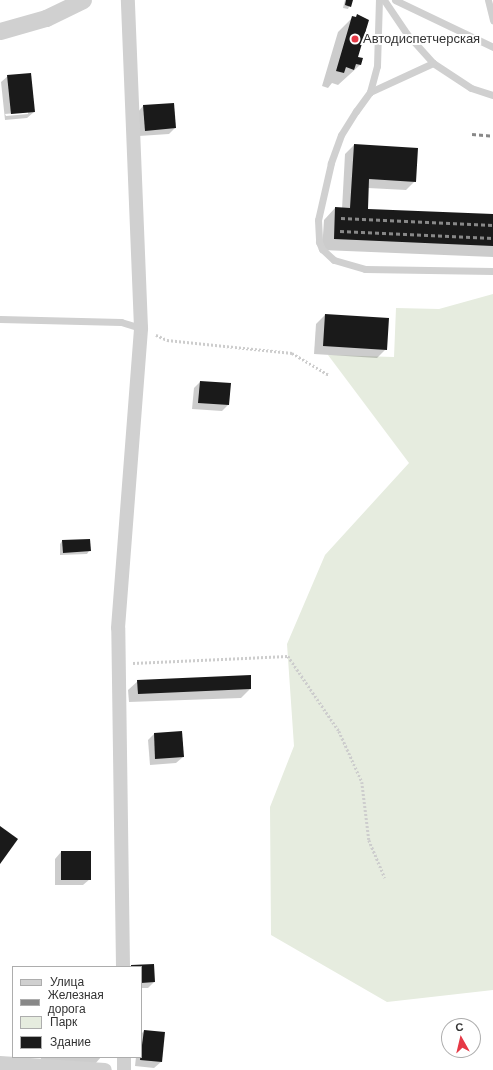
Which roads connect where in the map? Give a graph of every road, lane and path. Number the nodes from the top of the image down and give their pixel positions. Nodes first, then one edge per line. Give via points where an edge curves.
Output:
1 (83, 0) edge
2 (128, 0) edge
3 (379, 0) edge
4 (384, 0) edge
5 (395, 0) edge
6 (488, 0) edge
7 (493, 20) edge
8 (0, 32) edge
9 (490, 46) edge
10 (433, 63) junction
11 (370, 92) junction
12 (493, 95) edge
13 (493, 271) edge
14 (0, 319) edge
15 (141, 328) junction
16 (329, 375) dead end
17 (118, 664) junction
18 (385, 878) dead end
19 (123, 966) edge
20 (124, 1058) edge
21 (0, 1063) edge
22 (105, 1070) edge
23 (124, 1070) edge

1 - 8 street via 46,18
2 - 15 street
3 - 11 lane via 379,51
4 - 10 lane via 407,34
5 - 9 lane
6 - 7 lane
10 - 11 lane
10 - 12 lane via 471,88
11 - 13 lane via 341,135 331,163 318,220 322,249 341,264 365,269
14 - 15 lane via 121,322
15 - 16 path via 167,340 292,353
15 - 17 street via 118,628
17 - 18 path via 288,656 339,731 362,782 368,840
17 - 19 street
20 - 23 street
21 - 22 street

